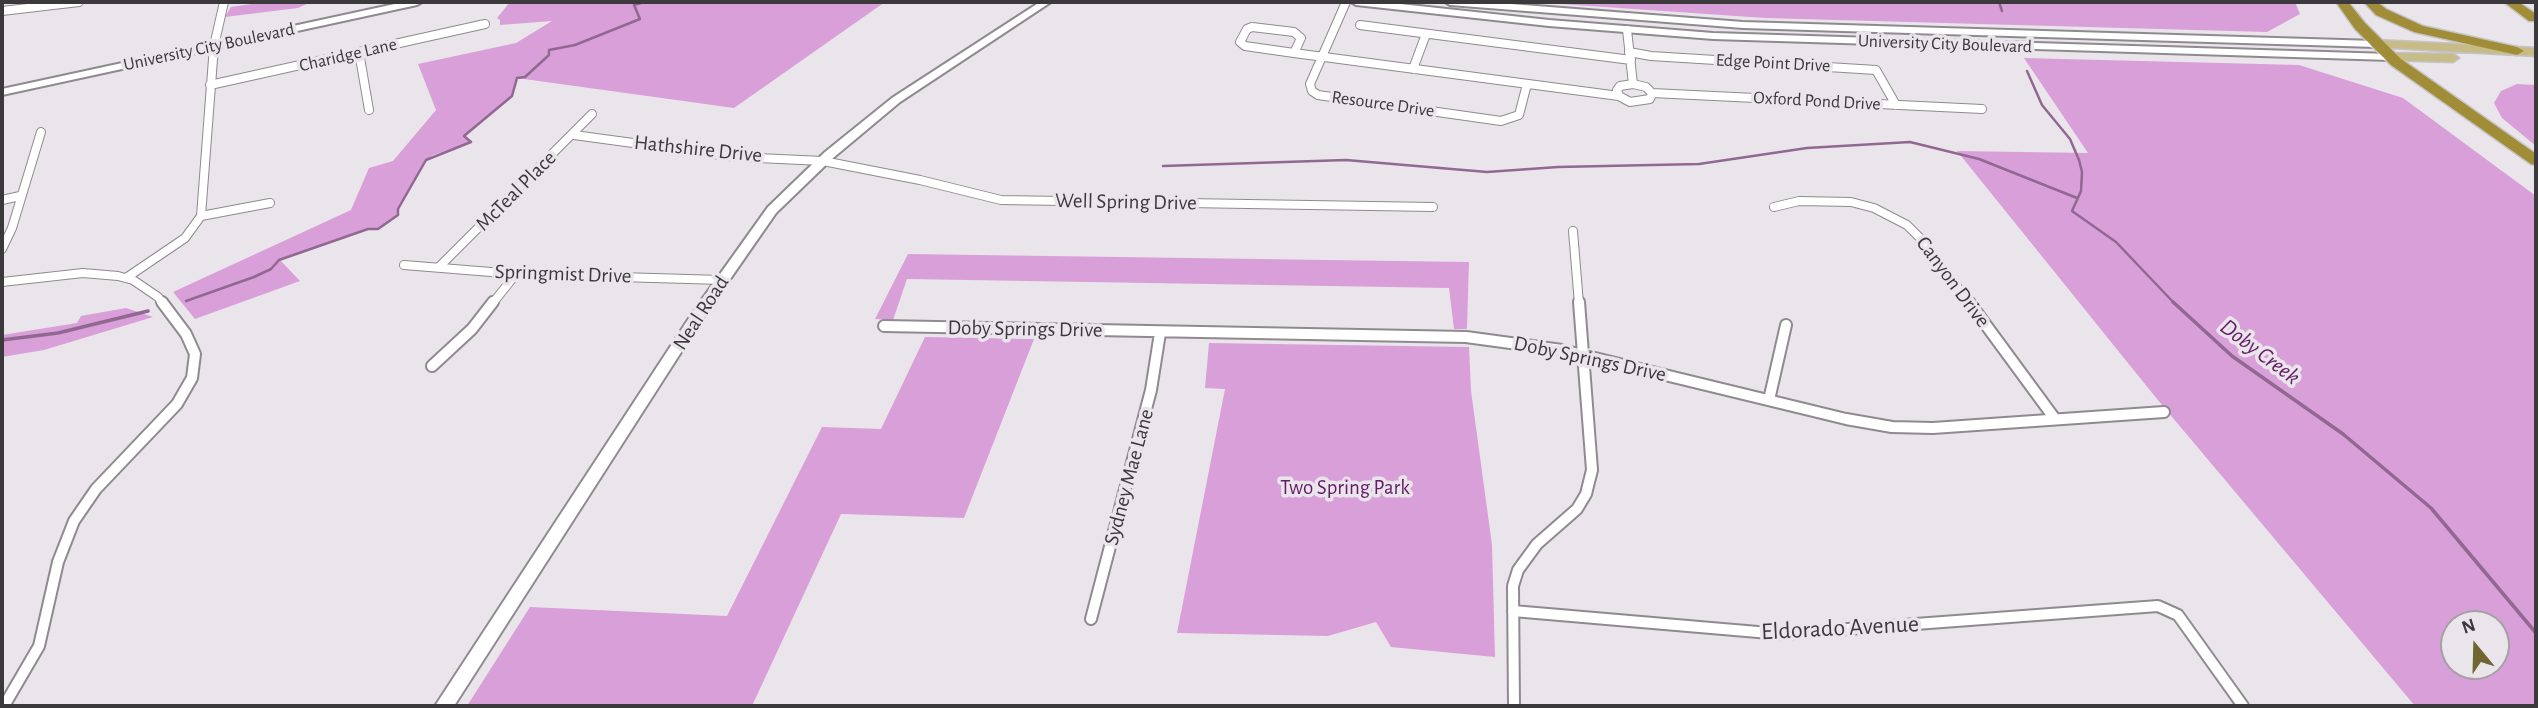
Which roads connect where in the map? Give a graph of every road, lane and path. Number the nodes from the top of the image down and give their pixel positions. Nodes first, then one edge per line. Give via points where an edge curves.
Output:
1 (79, 2) edge
2 (224, 2) edge
3 (380, 2) edge
4 (417, 2) edge
5 (1046, 2) edge
6 (1346, 2) edge
7 (1356, 2) edge
8 (1450, 2) edge
9 (2342, 2) edge
10 (2370, 2) edge
11 (2510, 2) edge
12 (2521, 2) edge
13 (57, 3) edge
14 (2, 11) edge
15 (2535, 20) edge
16 (485, 24) dead end
17 (1360, 25) dead end
18 (1743, 25) junction
19 (1627, 30) junction
20 (1426, 34) junction
21 (215, 42) junction
22 (2376, 44) junction
23 (359, 52) junction
24 (1294, 53) junction
25 (2531, 55) edge
26 (1630, 56) junction
27 (1322, 57) junction
28 (2390, 57) junction
29 (1413, 69) junction
30 (2, 83) edge
31 (1527, 84) junction
32 (1633, 84) junction
33 (210, 85) junction
34 (2, 92) edge
35 (1652, 93) junction
36 (1619, 96) junction
37 (1896, 105) junction
38 (1982, 108) dead end
39 (369, 110) dead end
40 (592, 114) dead end
41 (41, 132) dead end
42 (574, 135) junction
43 (823, 161) junction
44 (2536, 161) edge
45 (20, 196) junction
46 (2, 200) edge
47 (270, 203) dead end
48 (1433, 207) dead end
49 (1774, 207) dead end
50 (201, 216) junction
51 (1573, 231) dead end
52 (2, 248) edge
53 (404, 265) dead end
54 (439, 267) junction
55 (516, 274) junction
56 (126, 278) junction
57 (722, 280) junction
58 (2, 282) edge
59 (1786, 325) dead end
60 (884, 326) dead end
61 (1160, 333) junction
62 (1583, 355) junction
63 (432, 366) dead end
64 (1769, 400) junction
65 (2164, 412) dead end
66 (2055, 419) junction
67 (1513, 611) junction
68 (1091, 619) dead end
69 (4, 706) edge
70 (444, 706) edge
71 (1514, 706) edge
72 (2244, 706) edge

1 - 13 street
2 - 21 street
3 - 21 main road, University City Boulevard
4 - 21 main road, University City Boulevard
5 - 43 main road, Neal Road via 896,100
6 - 27 street, Resource Drive
7 - 19 main road, University City Boulevard
8 - 18 main road, University City Boulevard
9 - 22 highway
10 - 25 highway via 2419,29
11 - 15 highway
12 - 15 highway
13 - 14 street
16 - 23 street, Charidge Lane
17 - 20 street, Edge Point Drive
18 - 19 main road via 1636,24
18 - 22 main road, University City Boulevard
19 - 26 street
19 - 28 main road, University City Boulevard
20 - 26 street, Edge Point Drive
20 - 29 street
21 - 30 main road, University City Boulevard
21 - 33 street
21 - 34 main road, University City Boulevard
22 - 25 main road, University City Boulevard
22 - 28 highway
23 - 33 street, Charidge Lane
23 - 39 street
24 - 24 street, Oxford Pond Drive via 1301,38 1294,32 1252,27 1240,42
24 - 27 street, Oxford Pond Drive
25 - 28 main road, University City Boulevard
26 - 32 street
26 - 37 street, Edge Point Drive via 1876,70
27 - 29 street, Oxford Pond Drive
27 - 31 street, Resource Drive via 1310,84 1318,95 1501,121 1519,115
28 - 44 highway
29 - 31 street, Oxford Pond Drive
31 - 36 street, Oxford Pond Drive
32 - 35 street, Oxford Pond Drive
32 - 36 street via 1620,86
33 - 50 street
35 - 36 street, Oxford Pond Drive via 1642,102
35 - 37 street, Oxford Pond Drive
37 - 38 street, Oxford Pond Drive
40 - 42 street, McTeal Place
41 - 45 street
42 - 43 street, Hathshire Drive via 736,157
42 - 54 street, McTeal Place
43 - 48 street, Well Spring Drive via 1001,200
43 - 57 main road, Neal Road via 772,211
45 - 46 street
45 - 52 street
47 - 50 street
49 - 66 street, Canyon Drive via 1806,201 1851,202 1907,225
50 - 56 street via 185,238
51 - 62 street
53 - 54 street, Springmist Drive
54 - 55 street, Springmist Drive
55 - 57 street, Springmist Drive
55 - 63 street via 472,329
56 - 58 street via 64,274
56 - 69 street via 158,297 186,334 195,354 192,378 177,404 96,489 74,521 61,549 39,646
57 - 70 main road, Neal Road
59 - 64 street
60 - 61 street, Doby Springs Drive
61 - 62 street, Doby Springs Drive via 1466,337
61 - 68 street, Sydney Mae Lane via 1151,390
62 - 64 street, Doby Springs Drive
62 - 67 street via 1592,470 1589,486 1571,516 1526,556 1513,586
64 - 66 street, Doby Springs Drive via 1892,427
65 - 66 street, Doby Springs Drive
67 - 71 street
67 - 72 street, Eldorado Avenue via 1781,634 2158,606 2178,615

